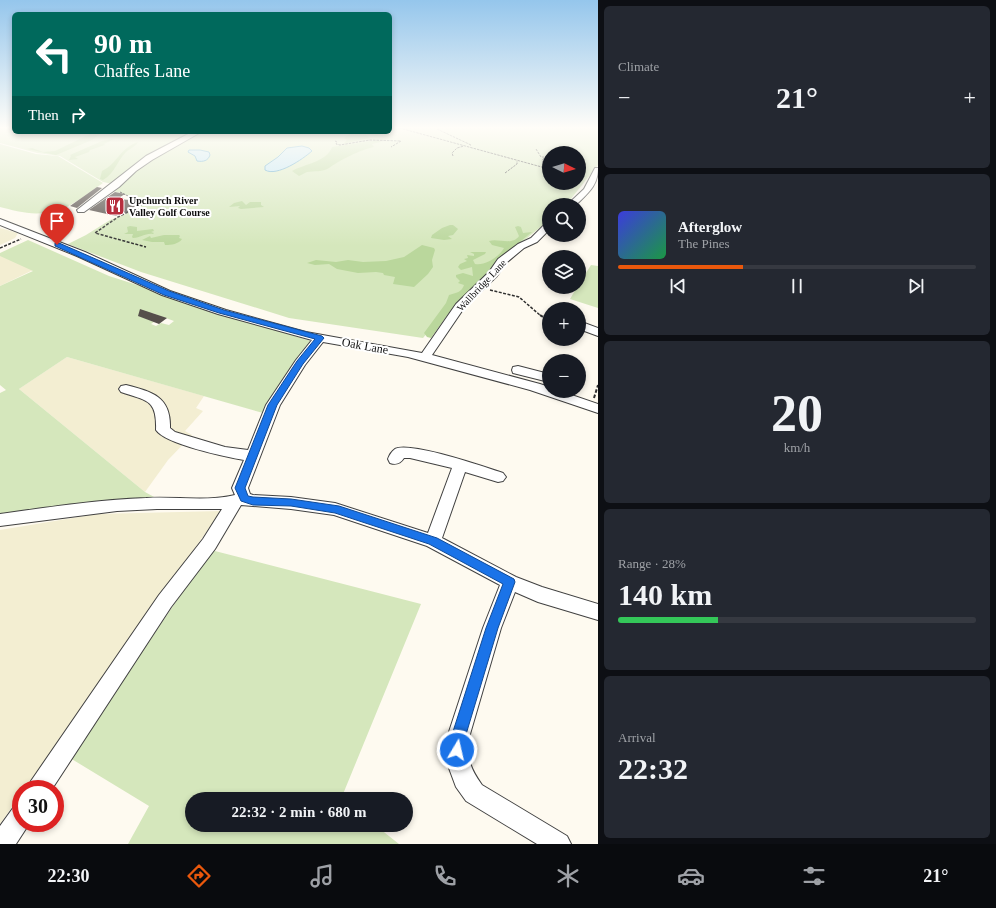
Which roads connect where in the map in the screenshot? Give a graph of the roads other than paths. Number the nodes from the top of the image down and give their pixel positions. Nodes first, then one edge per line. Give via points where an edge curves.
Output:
1 (137, 166) edge
2 (598, 170) edge
3 (579, 198) edge
4 (81, 210) dead end
5 (0, 222) edge
6 (542, 232) edge
7 (586, 331) edge
8 (598, 332) edge
9 (320, 338) junction
10 (425, 357) junction
11 (518, 370) dead end
12 (541, 380) edge
13 (126, 389) dead end
14 (595, 408) edge
15 (252, 456) junction
16 (394, 458) dead end
17 (460, 466) junction
18 (498, 477) dead end
19 (240, 500) junction
20 (0, 520) edge
21 (433, 541) junction
22 (510, 582) junction
23 (598, 612) edge
24 (45, 780) edge
25 (12, 829) edge
26 (2, 844) edge
27 (560, 844) edge

1 - 4 street
2 - 3 street via 588,190
5 - 9 street, Oak Lane via 55,241 166,293 222,312
6 - 10 street, Wallbridge Lane via 502,261 494,274 460,306
7 - 8 street
9 - 10 street, Oak Lane
9 - 15 street via 300,363 273,405
10 - 12 street, Oak Lane
11 - 12 street
12 - 14 street, Oak Lane
13 - 15 street via 156,400 162,407 163,430 170,435 224,452
15 - 19 street via 240,488
16 - 17 street via 403,453
17 - 18 street
17 - 21 street
19 - 20 street via 225,503 157,503 91,507
19 - 21 street via 291,502 335,509
19 - 24 street via 166,601
21 - 22 street
22 - 23 street via 538,594
22 - 27 street via 492,628 457,741 457,760 464,779 474,793
25 - 26 street

